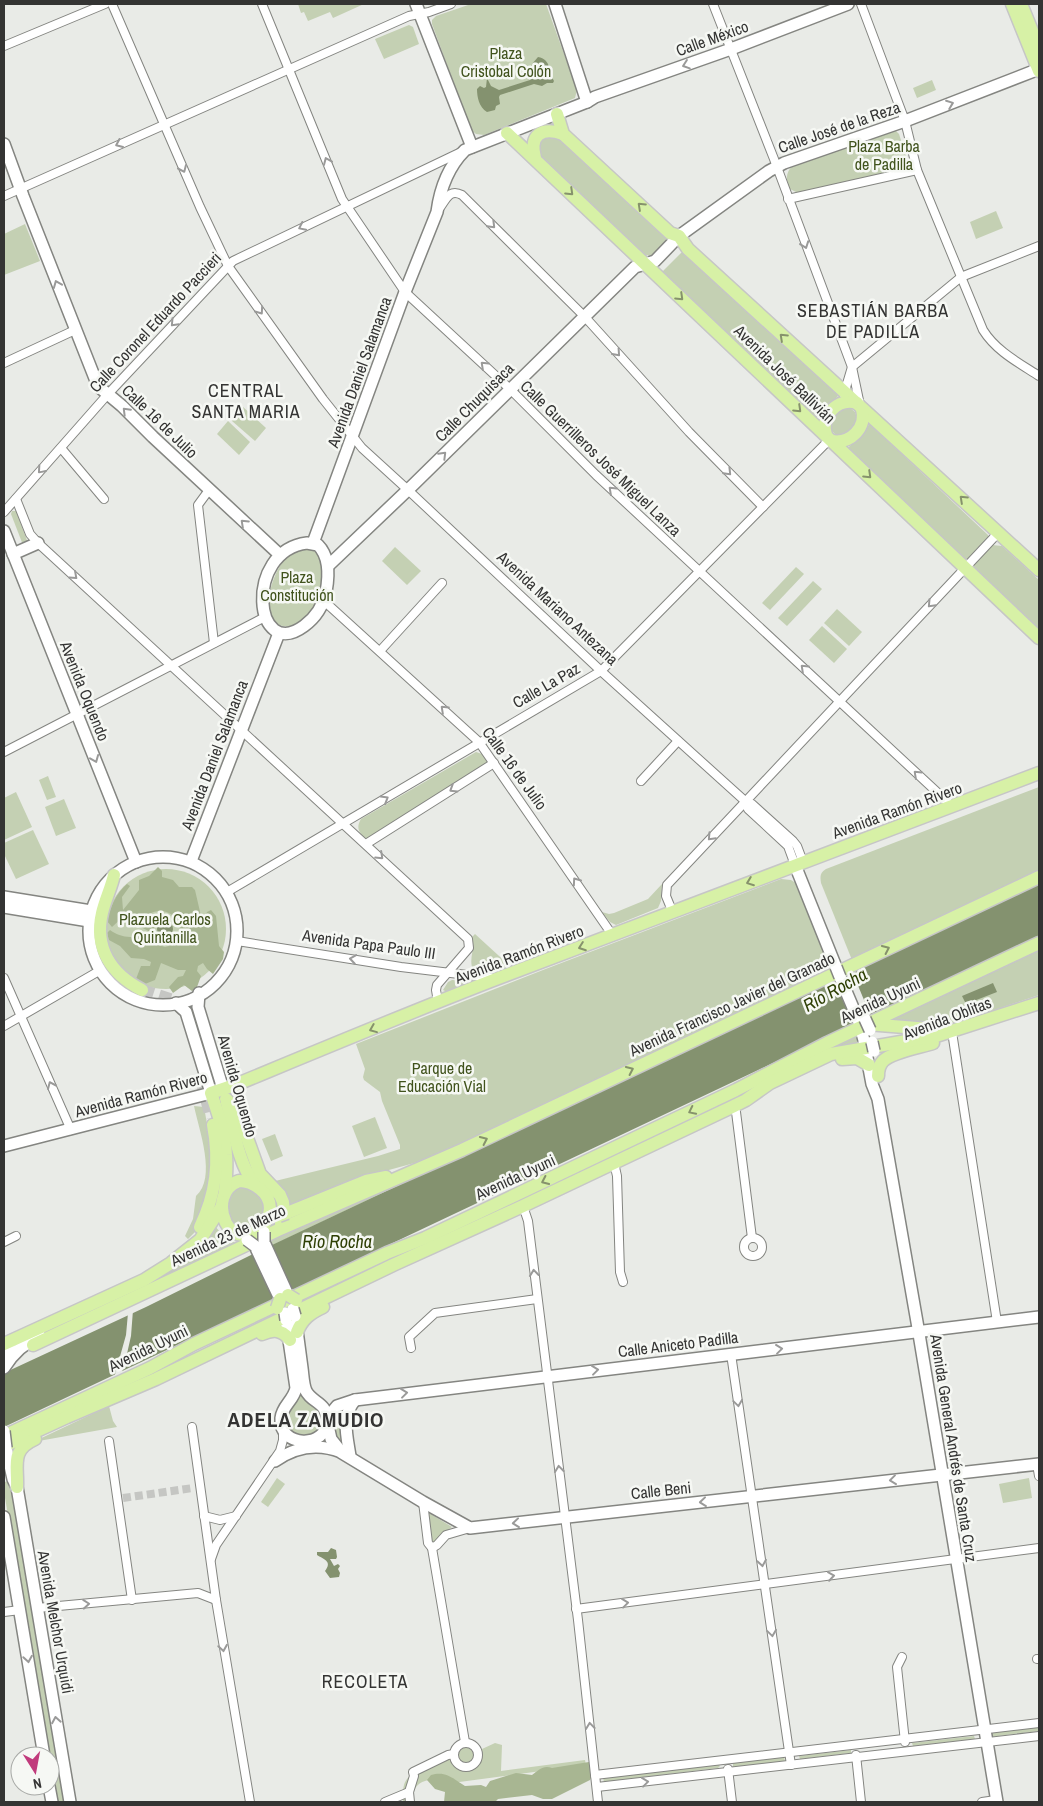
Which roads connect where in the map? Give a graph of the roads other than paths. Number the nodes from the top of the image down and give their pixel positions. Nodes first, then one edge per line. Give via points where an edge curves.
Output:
1 (105, 4) edge
2 (112, 4) edge
3 (262, 4) edge
4 (451, 4) edge
5 (555, 4) edge
6 (713, 4) edge
7 (848, 4) edge
8 (861, 4) edge
9 (1012, 4) edge
10 (1021, 4) edge
11 (418, 9) edge
12 (4, 46) edge
13 (732, 48) junction
14 (1039, 48) edge
15 (288, 70) junction
16 (1039, 70) edge
17 (587, 102) junction
18 (557, 114) junction
19 (905, 121) junction
20 (164, 124) junction
21 (507, 133) junction
22 (563, 134) junction
23 (4, 144) edge
24 (468, 149) junction
25 (535, 158) junction
26 (776, 166) junction
27 (917, 170) junction
28 (20, 189) junction
29 (4, 196) edge
30 (788, 199) junction
31 (346, 206) junction
32 (437, 212) junction
33 (679, 236) junction
34 (1039, 246) edge
35 (645, 264) junction
36 (228, 266) junction
37 (961, 277) junction
38 (405, 292) junction
39 (584, 317) junction
40 (75, 330) junction
41 (4, 363) edge
42 (852, 367) junction
43 (1039, 376) edge
44 (510, 389) junction
45 (845, 393) junction
46 (108, 394) junction
47 (838, 404) junction
48 (860, 406) junction
49 (352, 436) junction
50 (830, 439) junction
51 (61, 448) junction
52 (209, 490) junction
53 (408, 490) junction
54 (16, 499) junction
55 (104, 499) dead end
56 (763, 507) junction
57 (4, 512) edge
58 (4, 531) edge
59 (999, 532) junction
60 (38, 543) junction
61 (313, 543) junction
62 (13, 554) junction
63 (280, 555) junction
64 (328, 566) junction
65 (965, 568) junction
66 (1039, 570) edge
67 (699, 572) junction
68 (442, 583) dead end
69 (324, 600) junction
70 (265, 617) junction
71 (279, 633) junction
72 (1039, 638) edge
73 (214, 643) junction
74 (380, 651) junction
75 (172, 664) junction
76 (601, 671) junction
77 (839, 701) junction
78 (77, 714) junction
79 (241, 729) junction
80 (678, 741) junction
81 (480, 742) junction
82 (4, 752) edge
83 (494, 763) junction
84 (1039, 772) edge
85 (641, 781) dead end
86 (745, 802) junction
87 (953, 807) junction
88 (343, 824) junction
89 (366, 844) junction
90 (191, 861) junction
91 (136, 862) junction
92 (799, 863) junction
93 (114, 876) junction
94 (1039, 877) edge
95 (227, 892) junction
96 (4, 897) edge
97 (4, 907) edge
98 (673, 912) junction
99 (90, 916) junction
100 (613, 936) junction
101 (237, 940) junction
102 (1039, 943) edge
103 (99, 970) junction
104 (448, 972) junction
105 (4, 978) edge
106 (496, 979) junction
107 (142, 990) tunnel mouth
108 (199, 993) junction
109 (438, 1002) junction
110 (176, 1003) junction
111 (1039, 1003) edge
112 (21, 1016) junction
113 (4, 1026) edge
114 (952, 1032) junction
115 (867, 1035) junction
116 (869, 1065) junction
117 (878, 1076) junction
118 (220, 1094) junction
119 (878, 1099) junction
120 (740, 1103) junction
121 (211, 1118) tunnel mouth
122 (71, 1130) junction
123 (4, 1146) edge
124 (439, 1160) joint
125 (614, 1162) junction
126 (404, 1175) junction
127 (255, 1185) junction
128 (225, 1191) junction
129 (222, 1206) junction
130 (523, 1206) junction
131 (278, 1230) junction
132 (234, 1232) junction
133 (16, 1236) dead end
134 (752, 1238) dead end
135 (260, 1240) junction
136 (4, 1242) edge
137 (427, 1243) junction
138 (182, 1254) junction
139 (623, 1282) dead end
140 (138, 1295) junction
141 (537, 1299) junction
142 (287, 1305) junction
143 (1039, 1317) edge
144 (997, 1322) junction
145 (918, 1331) junction
146 (294, 1336) junction
147 (8, 1342) edge
148 (32, 1345) dead end
149 (411, 1348) dead end
150 (4, 1352) edge
151 (731, 1354) junction
152 (4, 1368) edge
153 (153, 1373) junction
154 (547, 1375) junction
155 (300, 1388) junction
156 (355, 1400) junction
157 (92, 1406) junction
158 (327, 1419) junction
159 (192, 1428) dead end
160 (283, 1430) junction
161 (4, 1431) edge
162 (108, 1441) dead end
163 (4, 1447) edge
164 (346, 1454) junction
165 (274, 1461) junction
166 (1038, 1464) edge
167 (941, 1474) junction
168 (1039, 1476) edge
169 (11, 1484) junction
170 (752, 1496) junction
171 (423, 1502) junction
172 (204, 1516) junction
173 (236, 1516) junction
174 (4, 1517) edge
175 (564, 1518) junction
176 (470, 1528) junction
177 (432, 1548) junction
178 (1039, 1548) edge
179 (956, 1559) junction
180 (210, 1561) junction
181 (765, 1585) junction
182 (132, 1600) junction
183 (216, 1600) junction
184 (37, 1608) junction
185 (576, 1609) junction
186 (20, 1610) junction
187 (4, 1612) edge
188 (902, 1657) dead end
189 (1039, 1723) edge
190 (984, 1730) junction
191 (1039, 1736) edge
192 (904, 1739) junction
193 (465, 1742) junction
194 (986, 1743) junction
195 (854, 1745) junction
196 (42, 1746) edge
197 (790, 1752) junction
198 (906, 1752) junction
199 (454, 1754) junction
200 (856, 1758) junction
201 (726, 1759) junction
202 (791, 1765) junction
203 (728, 1772) junction
204 (595, 1775) junction
205 (597, 1787) junction
206 (409, 1792) junction
207 (996, 1801) edge
208 (70, 1802) edge
209 (250, 1802) edge
210 (386, 1802) edge
211 (410, 1802) edge
212 (598, 1802) edge
213 (732, 1802) edge
214 (861, 1802) edge
215 (982, 1802) edge

1 - 12 street
2 - 20 street, Avenida Mariano Antezana
3 - 15 street, Calle Guerrilleros José Miguel Lanza
4 - 11 street
5 - 17 main road
6 - 13 street, Calle La Paz
7 - 13 main road, Calle México
8 - 19 street
9 - 16 main road
10 - 14 main road
11 - 15 street via 409,16
11 - 24 main road
13 -> 17 main road, Calle México via 595,96
13 - 26 street, Calle La Paz
15 - 20 street
31 -> 15 street, Calle Guerrilleros José Miguel Lanza
19 -> 16 main road, Calle José de la Reza
17 - 18 main road
18 - 21 main road
18 - 22 main road
19 - 26 main road, Calle José de la Reza
19 - 27 street
20 -> 28 street
20 -> 36 street, Avenida Mariano Antezana
21 - 24 main road
21 - 25 main road, Avenida José Ballivián
22 - 25 main road via 551,130 540,133 533,145
33 -> 22 main road, Avenida José Ballivián via 670,233
23 - 28 main road, Calle 16 de Julio
24 - 31 street, Calle Coronel Eduardo Paccieri
24 - 32 main road, Avenida Daniel Salamanca via 456,159 445,181
25 -> 35 main road, Avenida José Ballivián
26 - 30 street, Calle La Paz
26 - 33 main road, Calle José de la Reza
27 - 30 street
27 - 37 street
28 - 29 street
40 -> 28 main road, Calle 16 de Julio
30 -> 42 street, Calle La Paz
31 -> 36 street, Calle Coronel Eduardo Paccieri
31 - 38 street, Calle Guerrilleros José Miguel Lanza
32 - 38 main road, Avenida Daniel Salamanca
32 -> 39 street, Avenida Daniel Salamanca via 448,195 456,192 462,196
33 - 35 main road, Calle José de la Reza via 655,261
45 -> 33 main road, Avenida José Ballivián via 688,249
34 - 37 street
35 - 39 main road, Calle Chuquisaca via 635,267
35 -> 50 main road, Avenida José Ballivián
36 -> 46 street, Calle Coronel Eduardo Paccieri
36 -> 49 street, Avenida Mariano Antezana
37 - 42 street
37 - 43 street via 989,340
44 -> 38 street, Calle Guerrilleros José Miguel Lanza
38 - 49 main road, Avenida Daniel Salamanca
39 - 44 main road, Calle Chuquisaca
39 -> 56 street
40 - 41 street
40 - 46 main road, Calle 16 de Julio via 98,386
42 - 45 street
42 - 48 street, Calle La Paz
53 -> 44 main road, Calle Chuquisaca
67 -> 44 street, Calle Guerrilleros José Miguel Lanza
45 - 47 street
45 - 48 main road, Avenida José Ballivián
46 - 51 street, Calle Coronel Eduardo Paccieri
52 -> 46 main road, Calle 16 de Julio
47 - 48 main road via 848,402
47 - 50 main road via 824,424
48 - 50 main road, Calle La Paz via 864,420 856,433 844,442
59 -> 48 main road, Avenida José Ballivián
49 - 53 street, Avenida Mariano Antezana
49 - 61 main road, Avenida Daniel Salamanca
50 - 56 street, Calle La Paz
50 -> 65 main road, Avenida José Ballivián
51 -> 54 street, Calle Coronel Eduardo Paccieri
51 - 55 street
63 -> 52 main road, Calle 16 de Julio
52 - 73 street via 198,505
53 - 64 main road, Calle Chuquisaca
53 - 76 street, Avenida Mariano Antezana
54 - 57 street, Calle Coronel Eduardo Paccieri
54 - 60 street via 30,534
56 - 67 street, Calle La Paz
58 - 62 main road, Avenida Oquendo
59 - 65 street
59 - 66 main road, Avenida José Ballivián
60 - 62 main road
60 -> 75 street
61 - 63 main road via 299,544
61 - 64 main road via 324,554
62 - 78 main road, Avenida Oquendo
63 - 70 main road via 264,586
64 - 69 main road
65 - 72 main road, Avenida José Ballivián
65 -> 77 street
67 - 76 street, Calle La Paz
77 -> 67 street, Calle Guerrilleros José Miguel Lanza
68 - 74 street
69 - 71 main road via 310,621 300,629
69 - 74 street, Calle 16 de Julio
70 - 71 main road
70 - 73 street
71 - 79 main road, Avenida Daniel Salamanca
73 - 75 street
81 -> 74 street, Calle 16 de Julio
75 - 78 street
75 - 79 street
76 - 80 street, Avenida Mariano Antezana
76 - 81 street, Calle La Paz
77 - 86 street
87 -> 77 street, Calle Guerrilleros José Miguel Lanza
78 - 82 street
78 -> 91 main road, Avenida Oquendo
79 - 88 street
79 - 90 main road, Avenida Daniel Salamanca
80 - 85 street
80 - 86 street, Avenida Mariano Antezana
81 - 83 street, Calle 16 de Julio
88 -> 81 street, Calle La Paz
83 -> 89 street
100 -> 83 street, Calle 16 de Julio
84 - 87 main road, Avenida Ramón Rivero
86 - 92 street, Avenida Mariano Antezana via 748,809 788,846
86 -> 98 street via 666,885 666,896
87 - 92 main road, Avenida Ramón Rivero
88 - 89 street
88 - 95 street, Calle La Paz
89 -> 104 street via 468,939 470,948
90 - 91 main road via 172,858
90 - 95 main road via 212,874
91 - 93 main road
92 -> 98 main road, Avenida Ramón Rivero
92 - 115 main road, Avenida Mariano Antezana
93 - 99 main road via 100,892
93 - 107 main road via 102,912 101,939 107,958 119,975
124 -> 94 main road, Avenida Francisco Javier del Granado
95 - 101 main road via 235,912
96 - 99 main road
97 - 99 main road
98 - 100 main road, Avenida Ramón Rivero
99 - 103 main road via 90,947
100 -> 106 main road, Avenida Ramón Rivero
104 -> 101 street, Avenida Papa Paulo III
101 - 108 main road via 220,976
102 - 115 main road, Avenida Uyuni
103 - 110 main road via 113,987 131,999 156,1005
103 - 112 street
104 - 106 street, Avenida Papa Paulo III
104 - 109 street via 437,985
105 - 112 street
106 - 109 main road, Avenida Ramón Rivero
108 - 110 main road
108 - 118 main road, Avenida Oquendo via 198,1007
109 -> 118 main road, Avenida Ramón Rivero
110 - 118 main road, Avenida Oquendo via 186,1012
111 - 114 main road, Avenida Oblitas
112 - 113 street
122 -> 112 street
114 - 115 main road
114 - 117 main road, Avenida Oblitas via 941,1041 884,1060
114 - 120 main road, Avenida Uyuni via 831,1054 770,1083
114 - 144 street
115 - 116 main road, Avenida General Andrés de Santa Cruz
115 - 117 main road, Avenida General Andrés de Santa Cruz
115 -> 137 main road, Avenida Uyuni via 727,1094
116 - 119 main road, Avenida General Andrés de Santa Cruz
116 - 120 main road via 851,1057 831,1062
117 - 119 main road, Avenida General Andrés de Santa Cruz
118 - 122 main road, Avenida Ramón Rivero
118 - 127 main road, Avenida Oquendo via 242,1160
118 - 128 main road, Avenida Oquendo via 220,1121 226,1149
118 - 131 main road via 237,1110 260,1174 283,1202 284,1212
119 - 145 main road, Avenida General Andrés de Santa Cruz
120 - 125 main road, Avenida Uyuni
120 - 134 street via 736,1112
121 - 138 main road via 217,1160 215,1184 198,1232
122 - 123 main road, Avenida Ramón Rivero
124 - 126 main road, Avenida 23 de Marzo
125 - 130 main road, Avenida Uyuni
125 - 139 street
126 - 131 main road, Avenida 23 de Marzo
126 - 135 main road via 366,1180 283,1215
127 - 128 main road via 240,1181
127 - 135 main road, Avenida Oquendo via 263,1192 269,1207
128 - 129 main road, Avenida Oquendo
129 - 132 main road via 227,1225
129 - 138 main road, Avenida 23 de Marzo via 200,1240
130 - 137 main road, Avenida Uyuni
141 -> 130 street via 528,1221
131 - 140 main road, Avenida 23 de Marzo
132 - 135 main road
132 - 135 main road via 255,1232
133 - 136 street
135 - 142 main road
137 - 142 main road, bridge via 389,1257
137 - 146 main road via 376,1280 314,1311
137 - 153 main road, Avenida Uyuni via 387,1253 194,1344
138 - 147 main road, Avenida 23 de Marzo via 144,1280
140 - 148 main road, Avenida 23 de Marzo
140 - 152 main road via 115,1302 32,1340 14,1353
141 - 149 street via 435,1313 409,1337
141 - 154 street
142 - 146 main road
142 - 153 main road, bridge via 179,1357
143 - 144 main road, Calle Aniceto Padilla
144 - 145 main road, Calle Aniceto Padilla
151 -> 145 main road, Calle Aniceto Padilla
145 - 167 main road, Avenida General Andrés de Santa Cruz
146 - 153 main road via 270,1331 185,1369
146 - 155 main road
147 - 150 main road
154 -> 151 main road, Calle Aniceto Padilla
151 -> 170 street
153 - 157 main road, Avenida Uyuni
153 - 163 main road, Avenida Uyuni
156 -> 154 main road, Calle Aniceto Padilla
175 -> 154 street
155 - 158 main road via 324,1408
155 - 160 main road via 281,1416
156 - 158 main road, Calle Aniceto Padilla via 337,1406
156 - 164 main road via 345,1419
157 - 163 main road, Avenida Uyuni
157 - 169 main road via 84,1416 26,1444 19,1452
158 - 160 main road via 322,1434 311,1441 298,1442
158 - 164 main road via 331,1439
159 - 172 street via 196,1487
160 - 165 street via 280,1451
161 - 163 main road, Avenida Melchor Urquidi, bridge
162 - 182 street via 120,1498
163 - 169 main road, Avenida Melchor Urquidi via 13,1479
164 - 165 main road via 310,1447 292,1451
164 - 171 main road
165 - 173 street
166 - 167 main road, Calle Beni
166 - 168 street
167 -> 170 main road, Calle Beni
167 - 179 main road, Avenida General Andrés de Santa Cruz
169 - 184 main road, Avenida Melchor Urquidi
170 -> 175 main road, Calle Beni
170 -> 181 street
171 - 176 main road
171 - 177 street via 428,1543
172 - 173 street via 220,1520
172 - 180 street
173 - 180 street
174 - 186 main road, Avenida Melchor Urquidi
175 -> 176 main road, Calle Beni
175 - 185 street
176 - 177 street via 446,1535
177 - 193 street
178 - 179 street
181 -> 179 street
179 - 190 main road, Avenida General Andrés de Santa Cruz
180 - 183 street
185 -> 181 street
181 -> 197 street
182 - 183 street via 198,1593
184 -> 182 street
183 -> 209 street
208 -> 184 main road, Avenida Melchor Urquidi
204 -> 185 street
186 - 187 street
186 -> 196 main road, Avenida Melchor Urquidi
188 - 192 street via 897,1667
189 - 190 street
190 - 192 street
190 - 194 main road, Avenida General Andrés de Santa Cruz
191 - 194 street
192 - 195 street
192 - 198 street
193 - 199 street via 457,1747
193 - 199 street via 477,1748 479,1756 475,1763 461,1766
194 - 198 street
194 - 207 main road, Avenida General Andrés de Santa Cruz
195 - 197 street
195 - 200 street
197 - 201 street
197 - 202 street
198 - 200 street
199 - 206 street via 413,1772
200 - 202 street
200 - 214 street
201 - 203 street
201 - 204 street
202 - 203 street
205 -> 203 street
203 - 213 street
204 - 205 street
205 - 212 street
206 - 210 street
206 - 211 street
207 - 215 street

